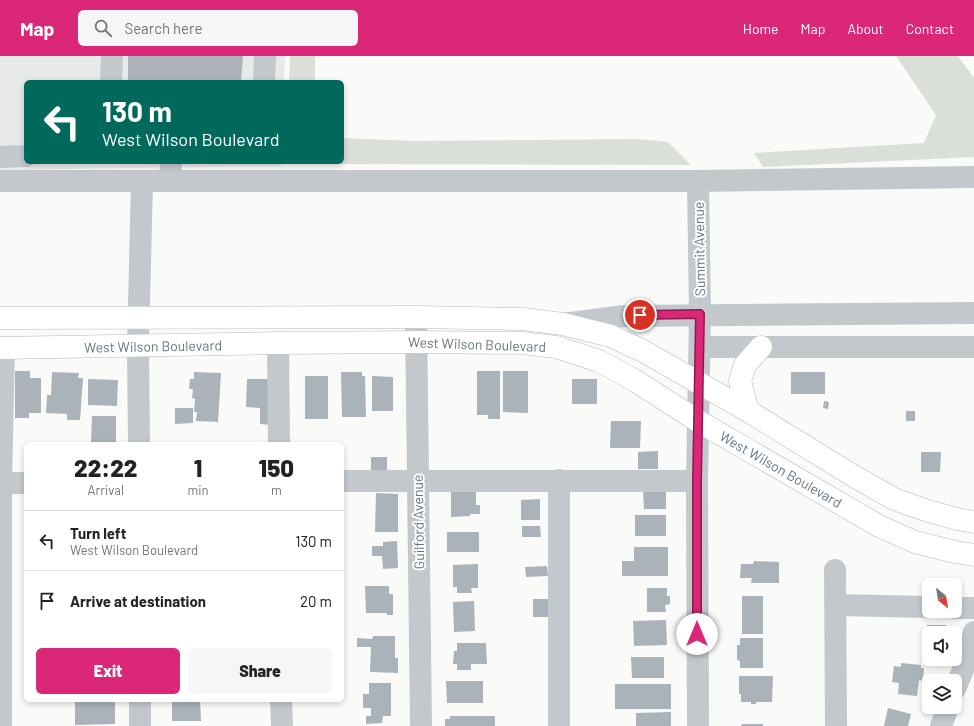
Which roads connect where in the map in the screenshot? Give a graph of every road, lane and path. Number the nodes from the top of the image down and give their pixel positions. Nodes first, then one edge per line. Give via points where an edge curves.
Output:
1 (112, 56) edge
2 (265, 56) edge
3 (111, 80) edge
4 (264, 80) edge
5 (24, 156) edge
6 (0, 157) edge
7 (171, 172) edge
8 (974, 176) edge
9 (0, 181) edge
10 (142, 181) junction
11 (698, 181) junction
12 (974, 313) edge
13 (700, 314) junction
14 (416, 317) junction
15 (0, 318) edge
16 (139, 318) junction
17 (563, 324) junction
18 (416, 342) junction
19 (278, 343) junction
20 (138, 346) junction
21 (700, 347) junction
22 (761, 347) junction
23 (974, 347) edge
24 (2, 348) edge
25 (699, 383) junction
26 (748, 411) junction
27 (698, 421) junction
28 (139, 442) edge
29 (279, 442) edge
30 (344, 480) edge
31 (418, 480) junction
32 (559, 480) junction
33 (697, 481) junction
34 (1, 483) edge
35 (24, 483) edge
36 (966, 516) edge
37 (965, 554) edge
38 (835, 570) dead end
39 (836, 605) junction
40 (922, 607) edge
41 (962, 608) edge
42 (974, 608) edge
43 (974, 632) edge
44 (961, 674) edge
45 (140, 702) edge
46 (281, 702) edge
47 (945, 714) edge
48 (1, 726) edge
49 (140, 726) edge
50 (282, 726) edge
51 (420, 726) edge
52 (559, 726) edge
53 (698, 726) edge
54 (836, 726) edge
55 (941, 726) edge

1 - 3 street
2 - 4 street
5 - 6 street
7 - 10 street
7 - 11 street
8 - 11 street
9 - 10 street
10 - 16 street
11 - 13 street, Summit Avenue
12 - 13 street, West Wilson Boulevard
13 - 17 street, West Wilson Boulevard via 624,316
13 - 21 street, Summit Avenue
14 - 16 main road, West Wilson Boulevard
14 - 17 main road, West Wilson Boulevard via 523,319
14 - 18 street, Guilford Avenue
15 - 16 main road, West Wilson Boulevard
16 - 20 street
17 - 25 main road, West Wilson Boulevard via 611,336
18 - 19 main road, West Wilson Boulevard
18 - 27 main road, West Wilson Boulevard via 522,343 556,347 599,361
18 - 31 street, Guilford Avenue
19 - 20 main road, West Wilson Boulevard
19 - 29 street
20 - 24 main road, West Wilson Boulevard
20 - 28 street
21 - 22 street
21 - 25 street, Summit Avenue
22 - 23 street
22 - 26 main road via 745,365 740,381
24 - 34 street
25 - 26 main road, West Wilson Boulevard
25 - 27 street, Summit Avenue
26 - 36 main road, West Wilson Boulevard via 894,499 925,510
27 - 33 street, Summit Avenue
27 - 37 main road, West Wilson Boulevard via 879,526 915,542
30 - 31 street
31 - 32 street
31 - 51 street, Guilford Avenue
32 - 33 street
32 - 52 street
33 - 53 street, Summit Avenue
34 - 35 street
34 - 48 street
38 - 39 street
39 - 40 street
39 - 54 street
41 - 42 street
43 - 44 street
45 - 49 street
46 - 50 street
47 - 55 street

